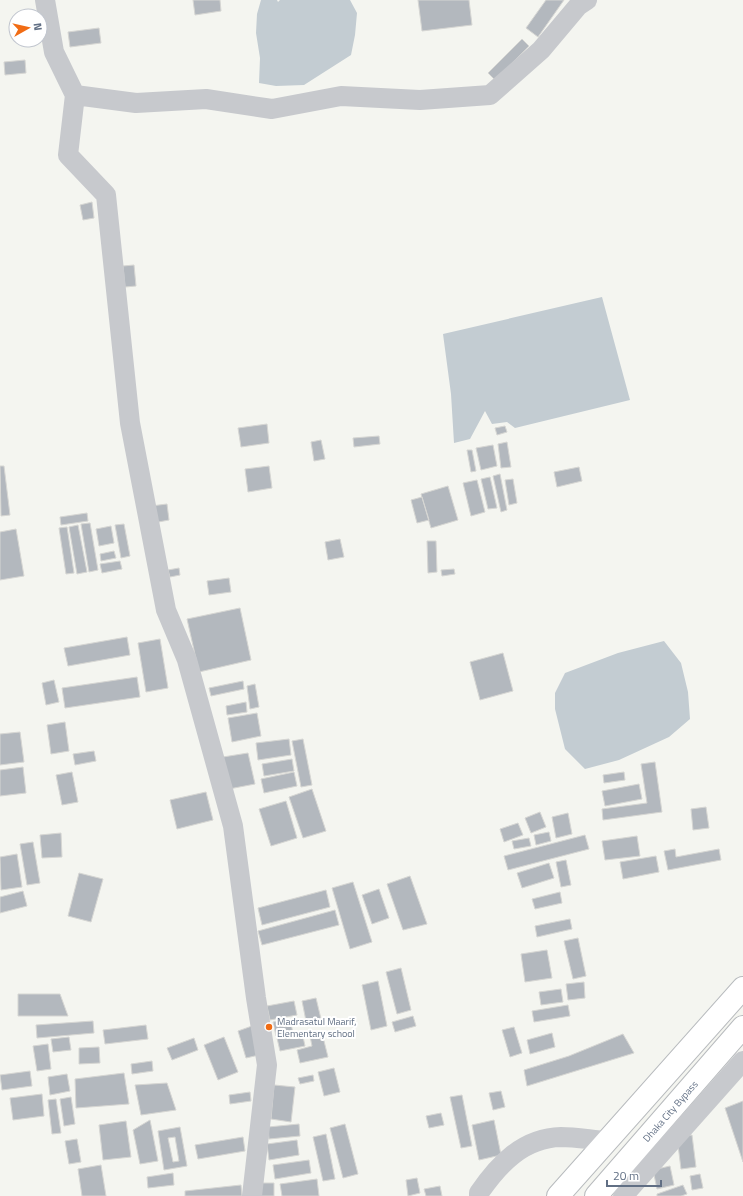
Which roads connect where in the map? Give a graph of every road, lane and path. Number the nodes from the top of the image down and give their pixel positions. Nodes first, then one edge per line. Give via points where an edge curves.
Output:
1 (45, 0) edge
2 (587, 0) edge
3 (75, 95) junction
4 (743, 988) edge
5 (743, 1027) edge
6 (743, 1061) edge
7 (607, 1141) junction
8 (252, 1196) edge
9 (479, 1196) edge
10 (558, 1196) edge
11 (596, 1196) edge
12 (623, 1196) edge

1 - 3 street via 54,52
2 - 3 street via 578,6 541,50 490,95 420,100 342,96 272,109 206,99 136,103
3 - 8 street via 68,155 106,195 130,423 166,610 187,660 233,826 267,1065
4 - 7 highway
5 - 11 highway, Dhaka City Bypass
6 - 12 street
7 - 9 street via 560,1137 534,1142 510,1156 493,1173
7 - 10 highway

